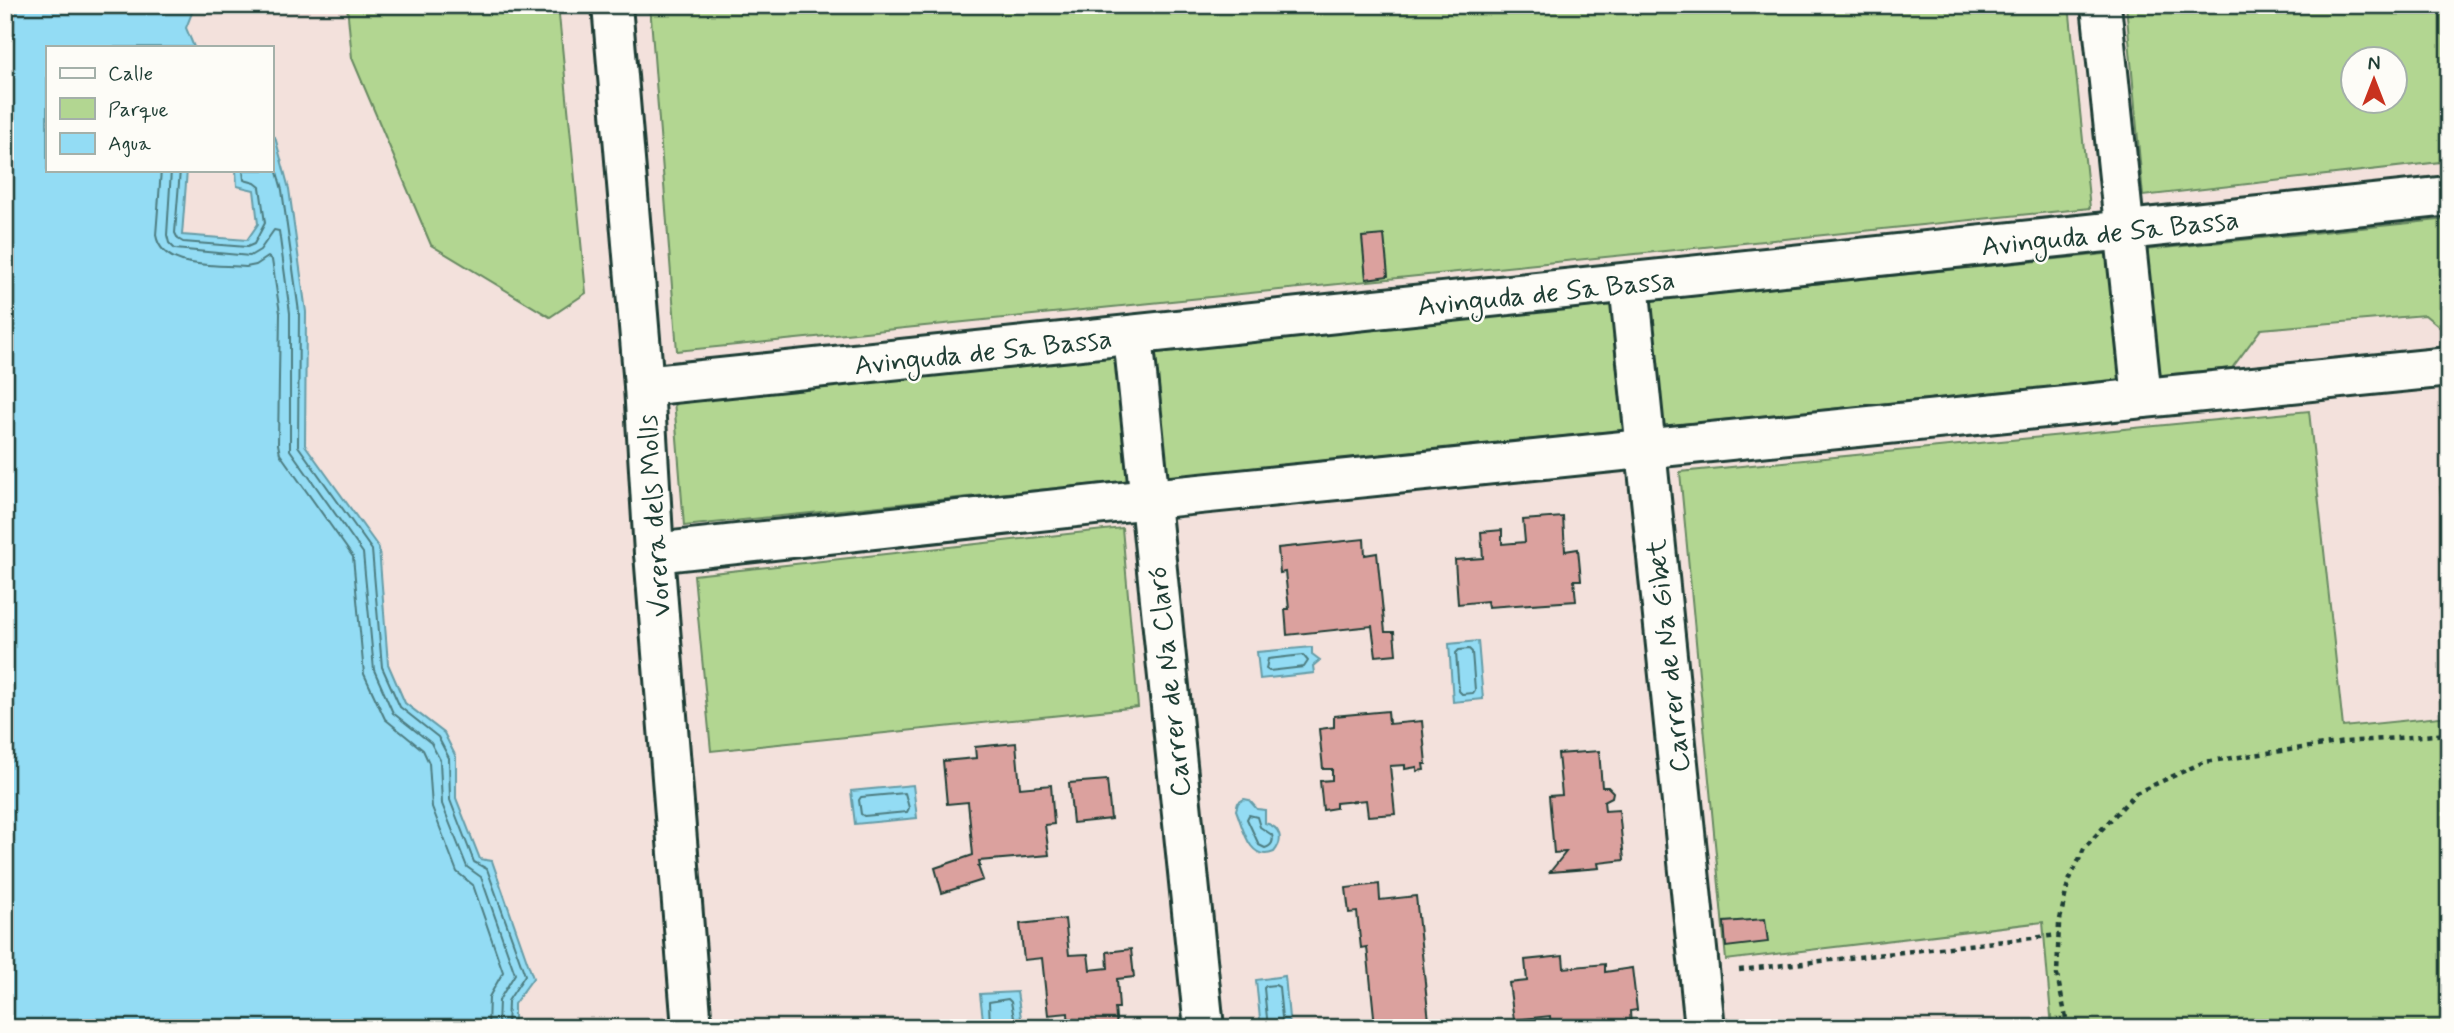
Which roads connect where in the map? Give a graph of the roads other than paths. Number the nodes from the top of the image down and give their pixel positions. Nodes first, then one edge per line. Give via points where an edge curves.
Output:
1 (612, 5) edge
2 (2101, 5) edge
3 (2449, 196) edge
4 (2125, 231) junction
5 (1629, 283) junction
6 (1133, 336) junction
7 (2449, 367) edge
8 (644, 386) junction
9 (2142, 398) junction
10 (1646, 448) junction
11 (1150, 499) junction
12 (654, 553) junction
13 (692, 1028) edge
14 (1203, 1028) edge
15 (1705, 1028) edge

1 - 8 street, Vorera dels Molls
2 - 4 street
3 - 4 street, Avinguda de Sa Bassa
4 - 5 street, Avinguda de Sa Bassa
4 - 9 street
5 - 6 street, Avinguda de Sa Bassa
5 - 10 street, Carrer de Na Gibet
6 - 8 street, Avinguda de Sa Bassa
6 - 11 street, Carrer de Na Claró
7 - 9 street
8 - 12 street, Vorera dels Molls
9 - 10 street
10 - 11 street
10 - 15 street, Carrer de Na Gibet
11 - 12 street
11 - 14 street, Carrer de Na Claró
12 - 13 street, Vorera dels Molls

